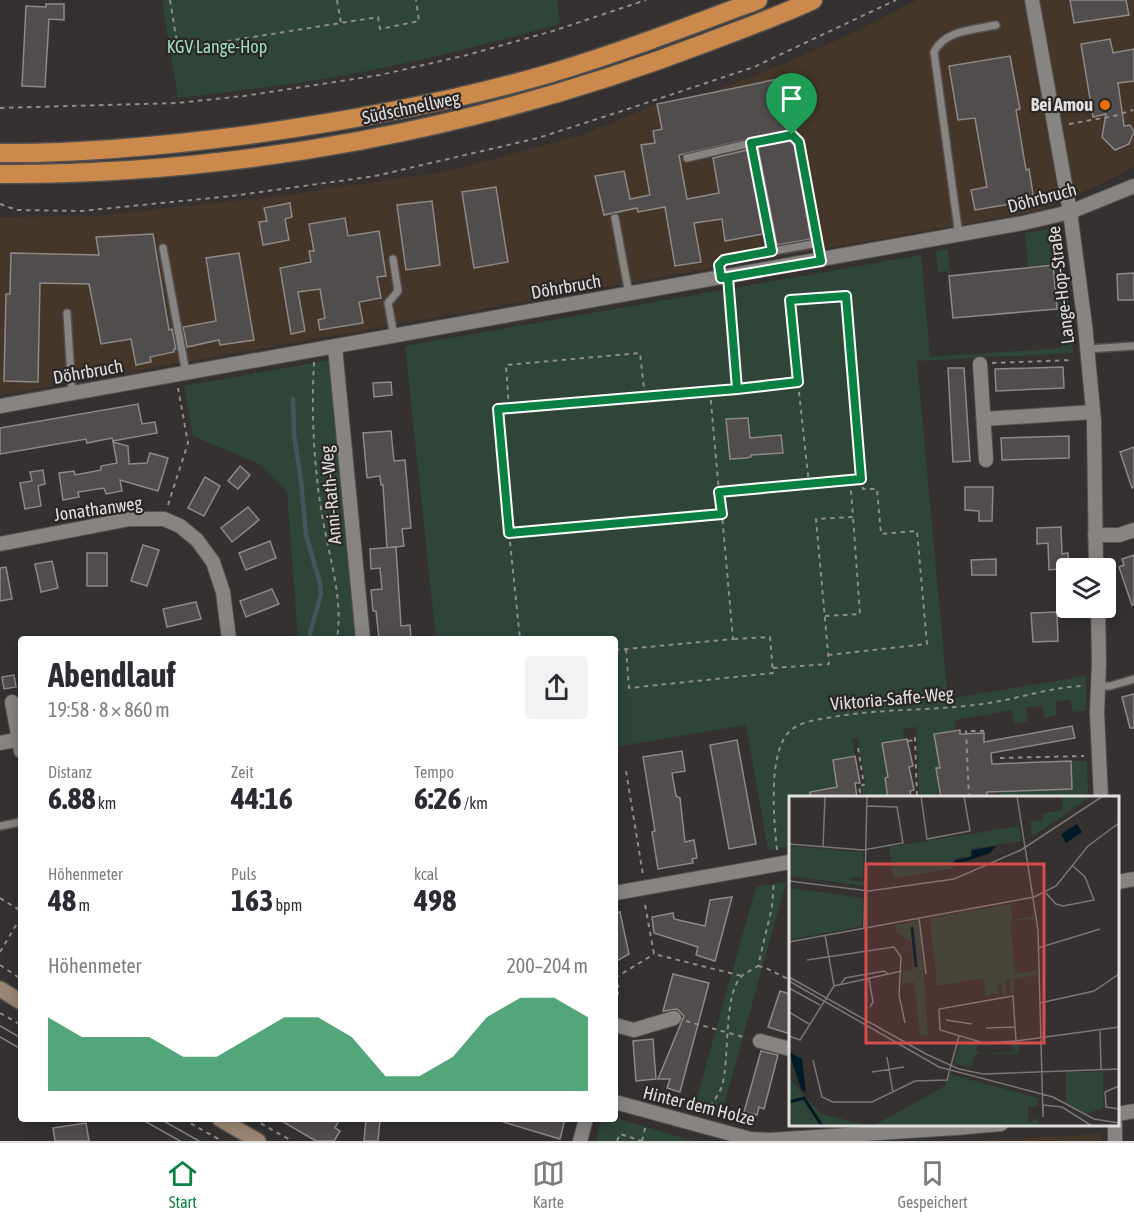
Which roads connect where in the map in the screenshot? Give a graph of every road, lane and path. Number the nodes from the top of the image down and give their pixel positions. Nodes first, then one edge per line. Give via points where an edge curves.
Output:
1 (170, 0) edge
2 (337, 0) edge
3 (416, 0) edge
4 (646, 0) edge
5 (758, 0) edge
6 (813, 0) edge
7 (896, 0) edge
8 (1032, 0) edge
9 (341, 23) junction
10 (996, 25) dead end
11 (0, 108) edge
12 (1133, 110) edge
13 (1054, 127) junction
14 (751, 143) junction
15 (7, 153) edge
16 (687, 158) dead end
17 (8, 174) edge
18 (1134, 186) edge
19 (0, 204) edge
20 (1070, 212) junction
21 (615, 218) dead end
22 (959, 236) junction
23 (818, 243) junction
24 (162, 248) dead end
25 (772, 251) junction
26 (393, 259) dead end
27 (821, 261) junction
28 (725, 278) junction
29 (629, 294) junction
30 (66, 313) dead end
31 (394, 336) junction
32 (1134, 346) edge
33 (335, 347) junction
34 (315, 351) junction
35 (1087, 354) junction
36 (980, 364) joint
37 (181, 374) junction
38 (798, 382) junction
39 (737, 389) junction
40 (710, 391) junction
41 (72, 393) junction
42 (645, 397) junction
43 (0, 406) edge
44 (509, 408) junction
45 (1093, 412) junction
46 (984, 419) junction
47 (986, 460) dead end
48 (861, 479) junction
49 (850, 480) junction
50 (809, 484) junction
51 (719, 492) junction
52 (722, 514) junction
53 (853, 517) junction
54 (164, 519) junction
55 (1134, 530) edge
56 (509, 533) junction
57 (1095, 535) junction
58 (0, 544) edge
59 (1096, 558) edge
60 (825, 616) junction
61 (1098, 618) edge
62 (229, 636) edge
63 (338, 636) edge
64 (363, 636) edge
65 (520, 636) edge
66 (733, 639) junction
67 (626, 649) junction
68 (618, 650) edge
69 (828, 655) junction
70 (773, 668) junction
71 (1134, 678) edge
72 (1098, 686) junction
73 (11, 702) edge
74 (984, 731) dead end
75 (960, 732) dead end
76 (18, 734) edge
77 (966, 734) junction
78 (908, 741) dead end
79 (0, 743) edge
80 (18, 743) edge
81 (858, 748) dead end
82 (1088, 756) dead end
83 (1054, 757) junction
84 (911, 758) dead end
85 (916, 758) junction
86 (1000, 758) dead end
87 (1018, 758) junction
88 (1054, 762) dead end
89 (1018, 763) dead end
90 (626, 771) dead end
91 (917, 781) junction
92 (912, 782) dead end
93 (860, 796) edge
94 (917, 796) edge
95 (969, 796) edge
96 (1095, 796) edge
97 (18, 823) edge
98 (0, 826) edge
99 (785, 863) edge
100 (643, 875) dead end
101 (1134, 879) edge
102 (774, 881) dead end
103 (1119, 882) edge
104 (618, 892) edge
105 (0, 898) edge
106 (645, 905) dead end
107 (18, 909) edge
108 (18, 922) edge
109 (0, 952) edge
110 (654, 954) junction
111 (0, 964) edge
112 (758, 966) junction
113 (742, 976) junction
114 (18, 977) edge
115 (618, 977) edge
116 (789, 980) edge
117 (0, 989) edge
118 (18, 1000) edge
119 (0, 1013) edge
120 (674, 1018) joint
121 (18, 1023) edge
122 (618, 1026) edge
123 (729, 1032) junction
124 (760, 1041) joint
125 (789, 1049) edge
126 (618, 1103) edge
127 (1134, 1111) edge
128 (1119, 1114) edge
129 (188, 1122) edge
130 (225, 1122) edge
131 (259, 1122) edge
132 (585, 1122) edge
133 (646, 1124) dead end
134 (699, 1126) junction
135 (954, 1126) edge
136 (222, 1141) edge
137 (258, 1141) edge
138 (292, 1141) edge
139 (580, 1141) edge
140 (617, 1141) edge
141 (642, 1141) edge

1 - 9 path via 178,49
2 - 9 path
3 - 9 path via 419,21 380,29 378,17
4 - 11 path via 553,31 380,75 177,103
5 - 15 highway, Südschnellweg via 549,74 390,113 193,142
6 - 17 highway, Südschnellweg via 672,56 561,94 394,134 196,164
7 - 19 path via 754,67 538,138 375,176 81,211 17,210
8 - 13 street, Lange-Hop-Straße
10 - 22 lane via 950,35 938,42 933,52
12 - 13 path
13 - 20 street, Lange-Hop-Straße
14 - 16 lane
14 - 23 lane via 789,135 798,139
14 - 25 lane
18 - 20 street, Döhrbruch
20 - 22 street, Döhrbruch
20 - 35 street, Lange-Hop-Straße
21 - 29 lane
22 - 27 street, Döhrbruch
23 - 25 lane
23 - 27 lane
24 - 37 lane
25 - 28 lane via 724,260 719,265
26 - 31 lane via 398,291 388,303
27 - 28 street, Döhrbruch
28 - 29 street, Döhrbruch
28 - 39 lane
29 - 31 street, Döhrbruch
30 - 41 lane
31 - 33 street, Döhrbruch
32 - 35 lane
33 - 34 street, Döhrbruch
33 - 64 street, Anni-Rath-Weg
34 - 37 street, Döhrbruch
34 - 63 path via 317,474 337,584
35 - 36 path
35 - 45 street, Lange-Hop-Straße
36 - 46 street
37 - 41 street, Döhrbruch
37 - 54 path via 188,443
38 - 39 path
38 - 48 path via 790,300 846,296
38 - 50 path
39 - 40 path
40 - 42 path
40 - 51 path
41 - 43 street, Döhrbruch
42 - 44 path
42 - 44 path via 640,353 506,365
44 - 56 path via 498,409
45 - 46 street
45 - 57 street, Lange-Hop-Straße
46 - 47 street
48 - 49 path
48 - 69 path via 863,489 877,489 881,534 917,531 927,644
49 - 50 path
49 - 53 path
50 - 51 path
51 - 52 path
52 - 56 path
52 - 66 path
53 - 60 path via 860,614
53 - 60 path via 816,519
54 - 58 street, Jonathanweg via 130,519
54 - 62 street, Jonathanweg via 197,540 213,562 223,592
55 - 57 street via 1119,535
56 - 65 path
57 - 59 street, Lange-Hop-Straße
60 - 69 path
61 - 72 street
66 - 67 path
66 - 70 path via 770,637
67 - 68 path
67 - 70 path via 629,688 773,673
69 - 70 path via 829,664
71 - 72 lane
72 - 96 street
72 - 99 path, Viktoria-Saffe-Weg via 1076,686 988,703 853,714 792,730 784,739 773,786 773,809
73 - 76 street
74 - 77 path
75 - 77 path
77 - 95 path
78 - 85 path via 915,739
79 - 80 street
81 - 93 path via 864,785 859,786
82 - 83 path
83 - 87 path
83 - 88 path
84 - 85 path
85 - 91 path
86 - 87 path
87 - 89 path
90 - 100 path
91 - 92 path
91 - 94 path
97 - 98 lane
99 - 104 street
101 - 103 street
102 - 112 path via 772,908
105 - 107 path
106 - 110 path
108 - 109 path
110 - 113 path
110 - 115 path
111 - 114 path
112 - 113 path
112 - 116 path
113 - 123 path via 731,996
117 - 118 main road
119 - 121 path
120 - 122 street via 634,1030
120 - 123 path
123 - 124 path
123 - 134 path via 722,1088
124 - 125 street
126 - 134 street, Hinter dem Holze
127 - 128 street
129 - 136 path
130 - 137 main road
131 - 138 path
132 - 139 street
133 - 141 path
134 - 135 street, Hinter dem Holze via 770,1140
140 - 141 path via 620,1134

